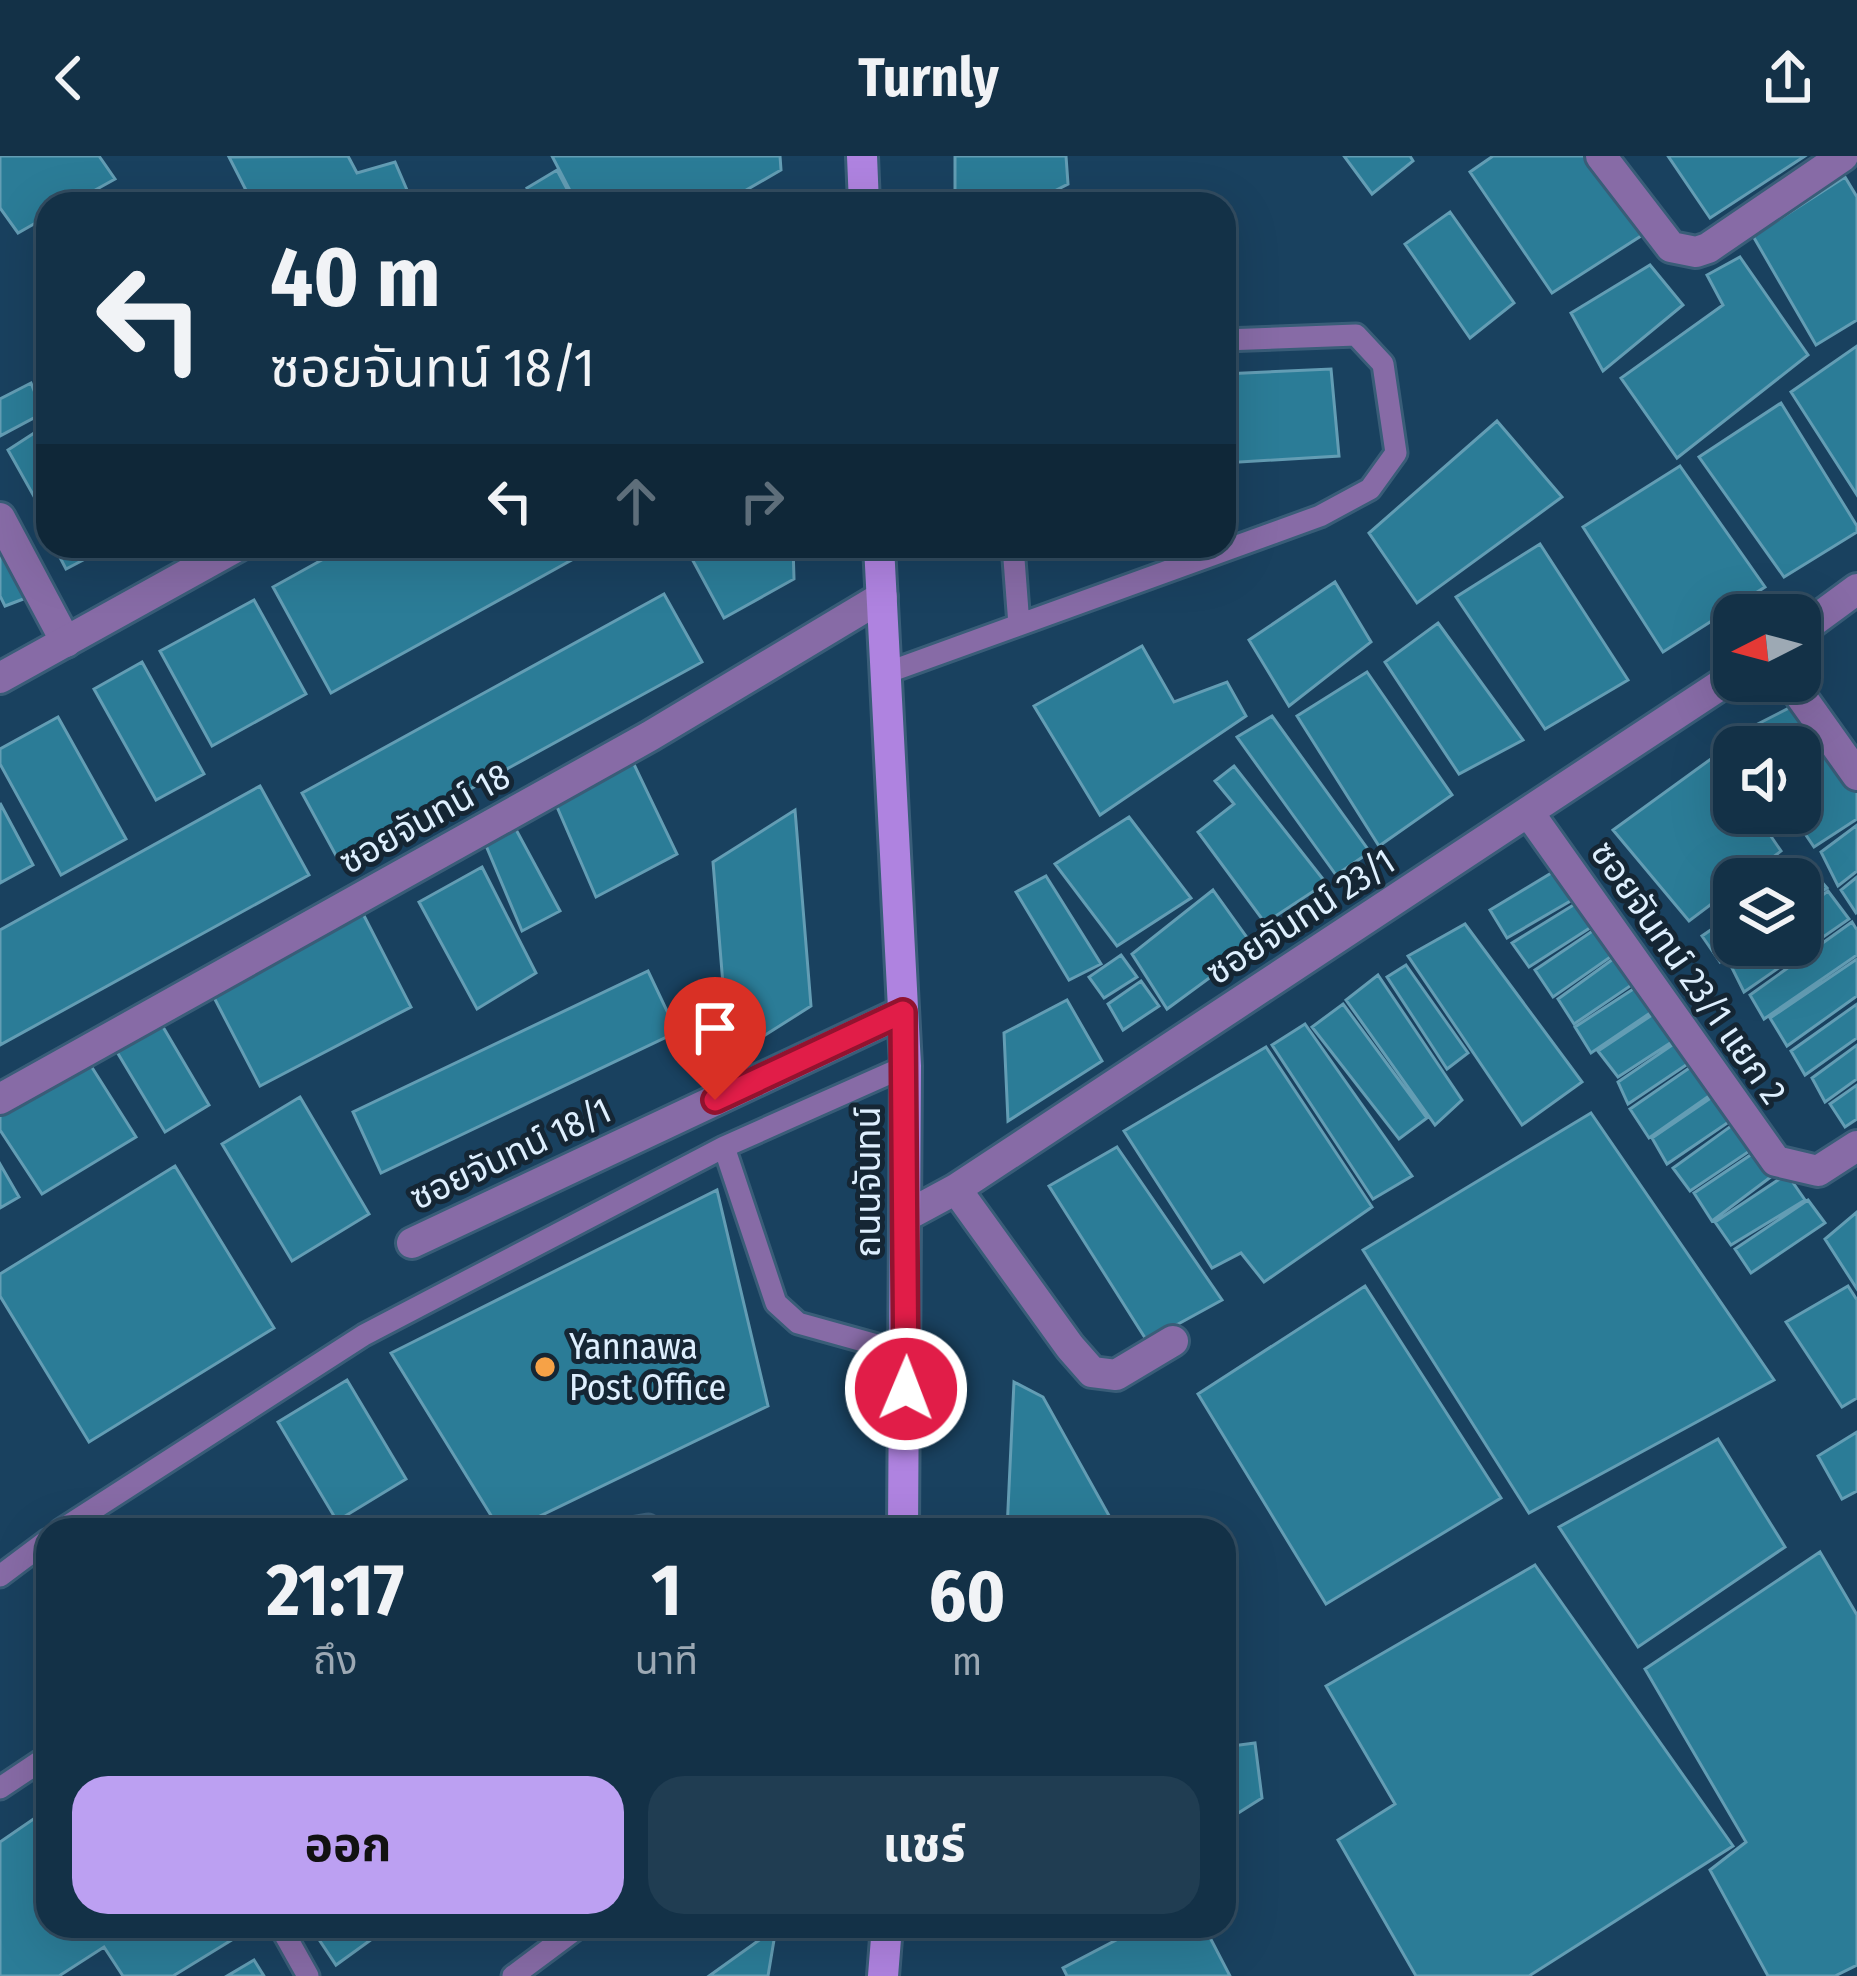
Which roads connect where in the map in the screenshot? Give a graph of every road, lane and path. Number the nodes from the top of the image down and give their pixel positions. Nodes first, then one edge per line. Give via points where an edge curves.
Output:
1 (862, 156) edge
2 (1601, 156) edge
3 (1843, 156) edge
4 (864, 192) edge
5 (1236, 340) edge
6 (0, 518) edge
7 (1236, 546) edge
8 (216, 558) edge
9 (880, 558) edge
10 (1014, 558) edge
11 (1204, 558) edge
12 (1857, 589) edge
13 (882, 598) junction
14 (1821, 616) edge
15 (1019, 625) junction
16 (66, 642) junction
17 (886, 673) junction
18 (0, 678) edge
19 (1713, 690) edge
20 (1805, 702) edge
21 (1857, 775) edge
22 (1529, 813) junction
23 (903, 1012) junction
24 (905, 1066) junction
25 (0, 1099) edge
26 (1857, 1146) edge
27 (724, 1147) junction
28 (956, 1190) junction
29 (906, 1216) junction
30 (412, 1243) dead end
31 (1173, 1341) dead end
32 (906, 1353) junction
33 (81, 1518) edge
34 (903, 1518) edge
35 (36, 1549) edge
36 (0, 1576) edge
37 (36, 1764) edge
38 (0, 1788) edge
39 (287, 1938) edge
40 (564, 1938) edge
41 (886, 1938) edge
42 (308, 1976) edge
43 (513, 1976) edge
44 (884, 1976) edge

1 - 4 main road
2 - 3 street via 1661,236 1696,252
5 - 7 lane via 1356,335 1383,364 1396,453 1370,489
6 - 16 street
8 - 16 street
9 - 13 main road, ถนนจันทน์
10 - 15 lane
11 - 15 lane
12 - 14 street
13 - 17 main road, ถนนจันทน์
13 - 25 street, ซอยจันทน์ 18
15 - 17 lane
16 - 18 street
17 - 23 main road, ถนนจันทน์
19 - 22 street, ซอยจันทน์ 23/1
20 - 21 street
22 - 26 street, ซอยจันทน์ 23/1 แยก 2 via 1776,1161 1818,1171
22 - 28 street, ซอยจันทน์ 23/1
23 - 24 main road, ถนนจันทน์
23 - 30 street, ซอยจันทน์ 18/1
24 - 27 lane
24 - 29 main road, ถนนจันทน์
27 - 32 lane via 776,1304 799,1323
27 - 33 lane via 364,1335
28 - 29 street, ซอยจันทน์ 23/1
28 - 31 street via 1092,1372 1116,1375
29 - 32 main road, ถนนจันทน์
32 - 34 main road, ถนนจันทน์
35 - 36 lane
37 - 38 lane
39 - 42 lane
40 - 43 lane
41 - 44 main road

